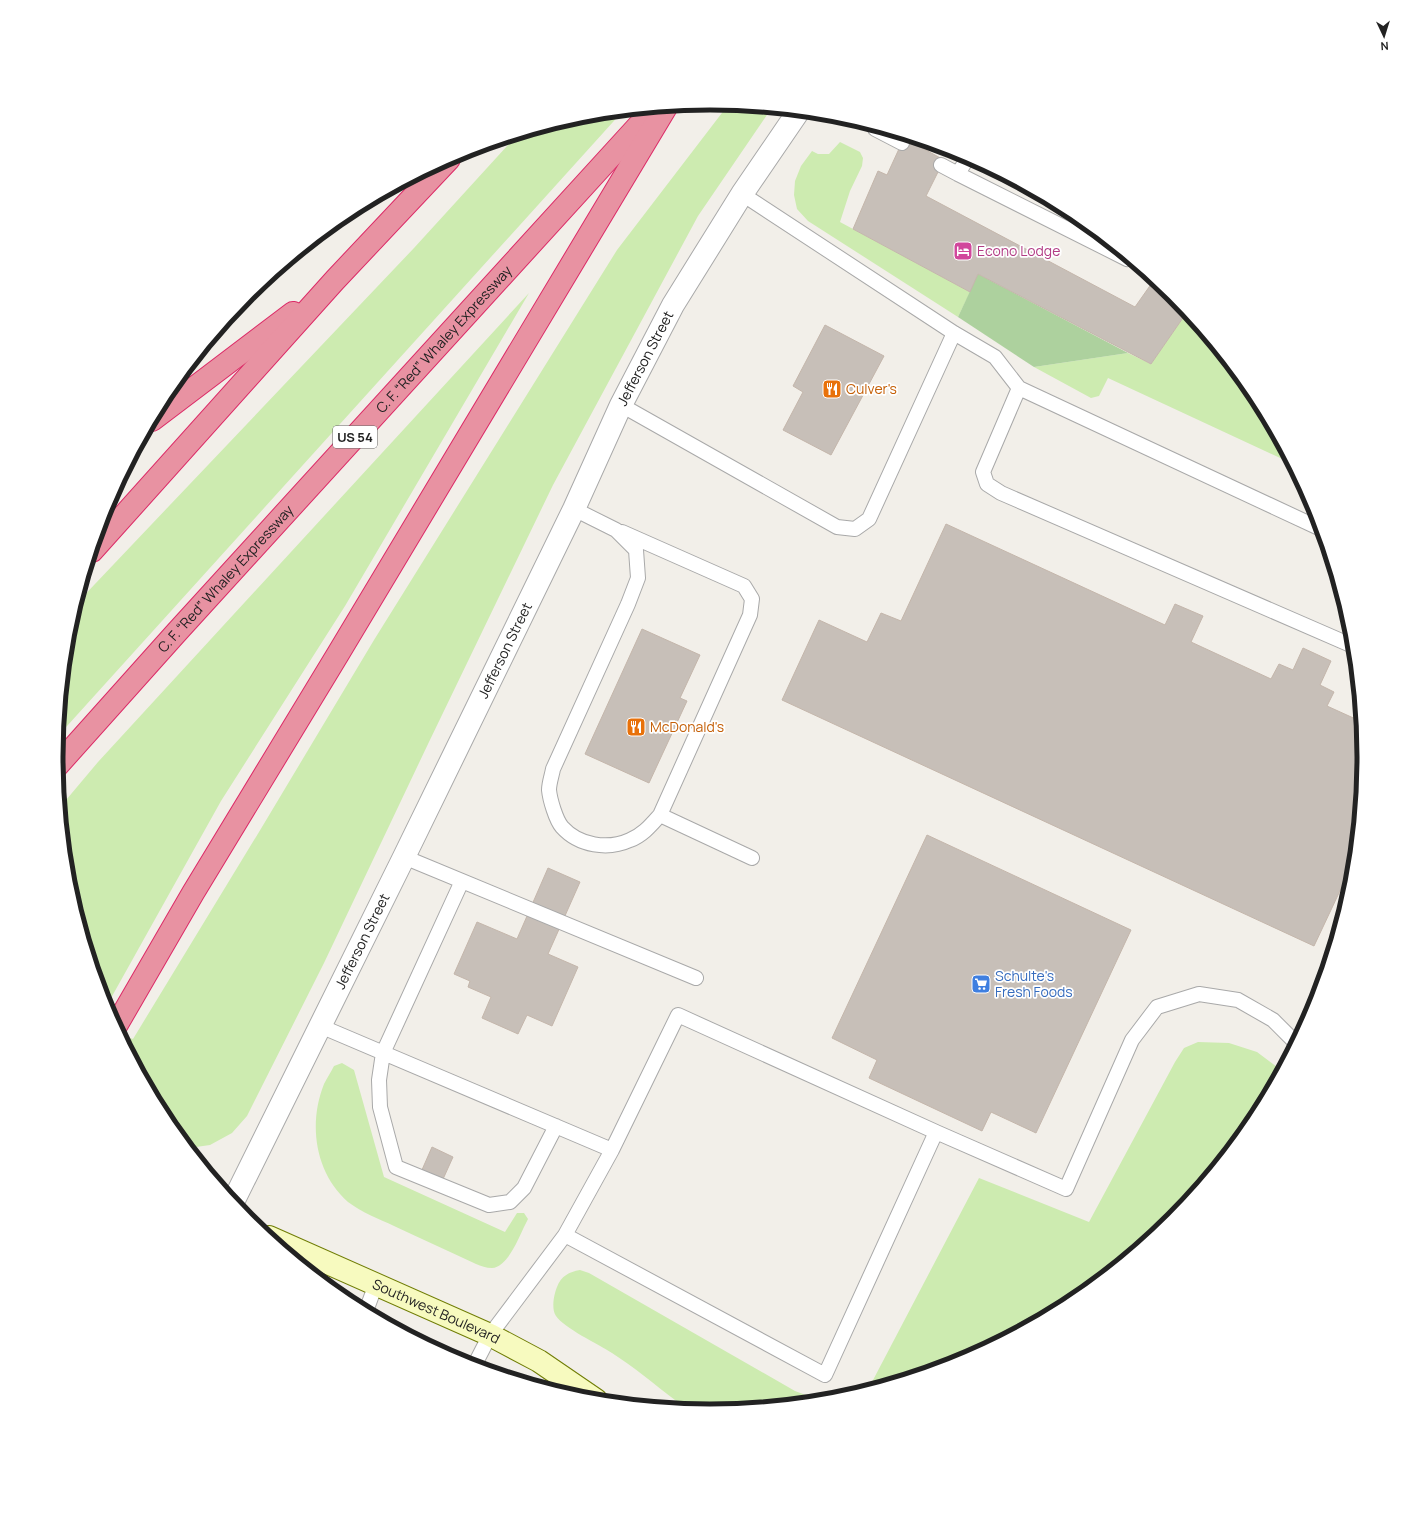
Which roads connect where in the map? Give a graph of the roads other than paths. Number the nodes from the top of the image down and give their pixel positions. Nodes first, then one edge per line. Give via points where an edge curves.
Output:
1 (663, 112) edge
2 (650, 113) edge
3 (795, 116) edge
4 (888, 135) edge
5 (902, 143) dead end
6 (965, 162) edge
7 (941, 165) dead end
8 (439, 170) edge
9 (958, 174) junction
10 (742, 194) junction
11 (1115, 253) edge
12 (335, 280) junction
13 (954, 333) junction
14 (1019, 388) junction
15 (621, 405) junction
16 (164, 411) edge
17 (574, 509) junction
18 (1314, 526) edge
19 (616, 530) junction
20 (99, 543) edge
21 (1347, 643) edge
22 (63, 759) edge
23 (660, 814) junction
24 (404, 857) junction
25 (752, 858) dead end
26 (462, 881) junction
27 (696, 978) dead end
28 (119, 1020) edge
29 (320, 1026) junction
30 (1292, 1039) edge
31 (383, 1053) junction
32 (556, 1126) junction
33 (936, 1132) junction
34 (612, 1150) junction
35 (236, 1196) edge
36 (565, 1235) junction
37 (283, 1243) edge
38 (376, 1284) junction
39 (368, 1306) edge
40 (490, 1335) junction
41 (477, 1361) edge
42 (584, 1392) edge

1 - 28 highway via 193,893
2 - 22 highway, C. F. “Red” Whaley Expressway / US 54
3 - 10 street, Jefferson Street
4 - 5 lane
6 - 9 lane
7 - 9 lane
8 - 12 highway
9 - 11 lane
10 - 13 lane
10 - 15 street, Jefferson Street via 673,305
12 - 16 highway
12 - 20 highway
13 - 14 lane via 995,357
13 - 15 lane via 869,520 855,529 837,527
14 - 18 lane
14 - 21 lane via 983,472 987,484 1000,493
15 - 17 street, Jefferson Street
17 - 19 lane
17 - 24 street, Jefferson Street
19 - 23 lane via 744,586 752,599 750,615
19 - 23 lane via 636,550 638,578 553,769 549,789 553,808 562,827 583,843 607,846 630,840 647,830
23 - 25 lane
24 - 26 lane
24 - 29 street, Jefferson Street
26 - 27 lane
26 - 31 lane
29 - 31 lane
29 - 35 street, Jefferson Street
30 - 33 lane via 1273,1020 1238,1000 1199,994 1157,1007 1132,1040 1066,1189
31 - 32 lane
31 - 32 lane via 379,1080 380,1107 396,1167 489,1205 510,1202 524,1188
32 - 34 lane
33 - 34 lane via 678,1015
33 - 36 lane via 825,1375
34 - 36 lane
36 - 40 lane
37 - 38 main road, Southwest Boulevard
38 - 39 lane
38 - 40 main road, Southwest Boulevard
40 - 41 lane
40 - 42 main road, Southwest Boulevard via 539,1361

